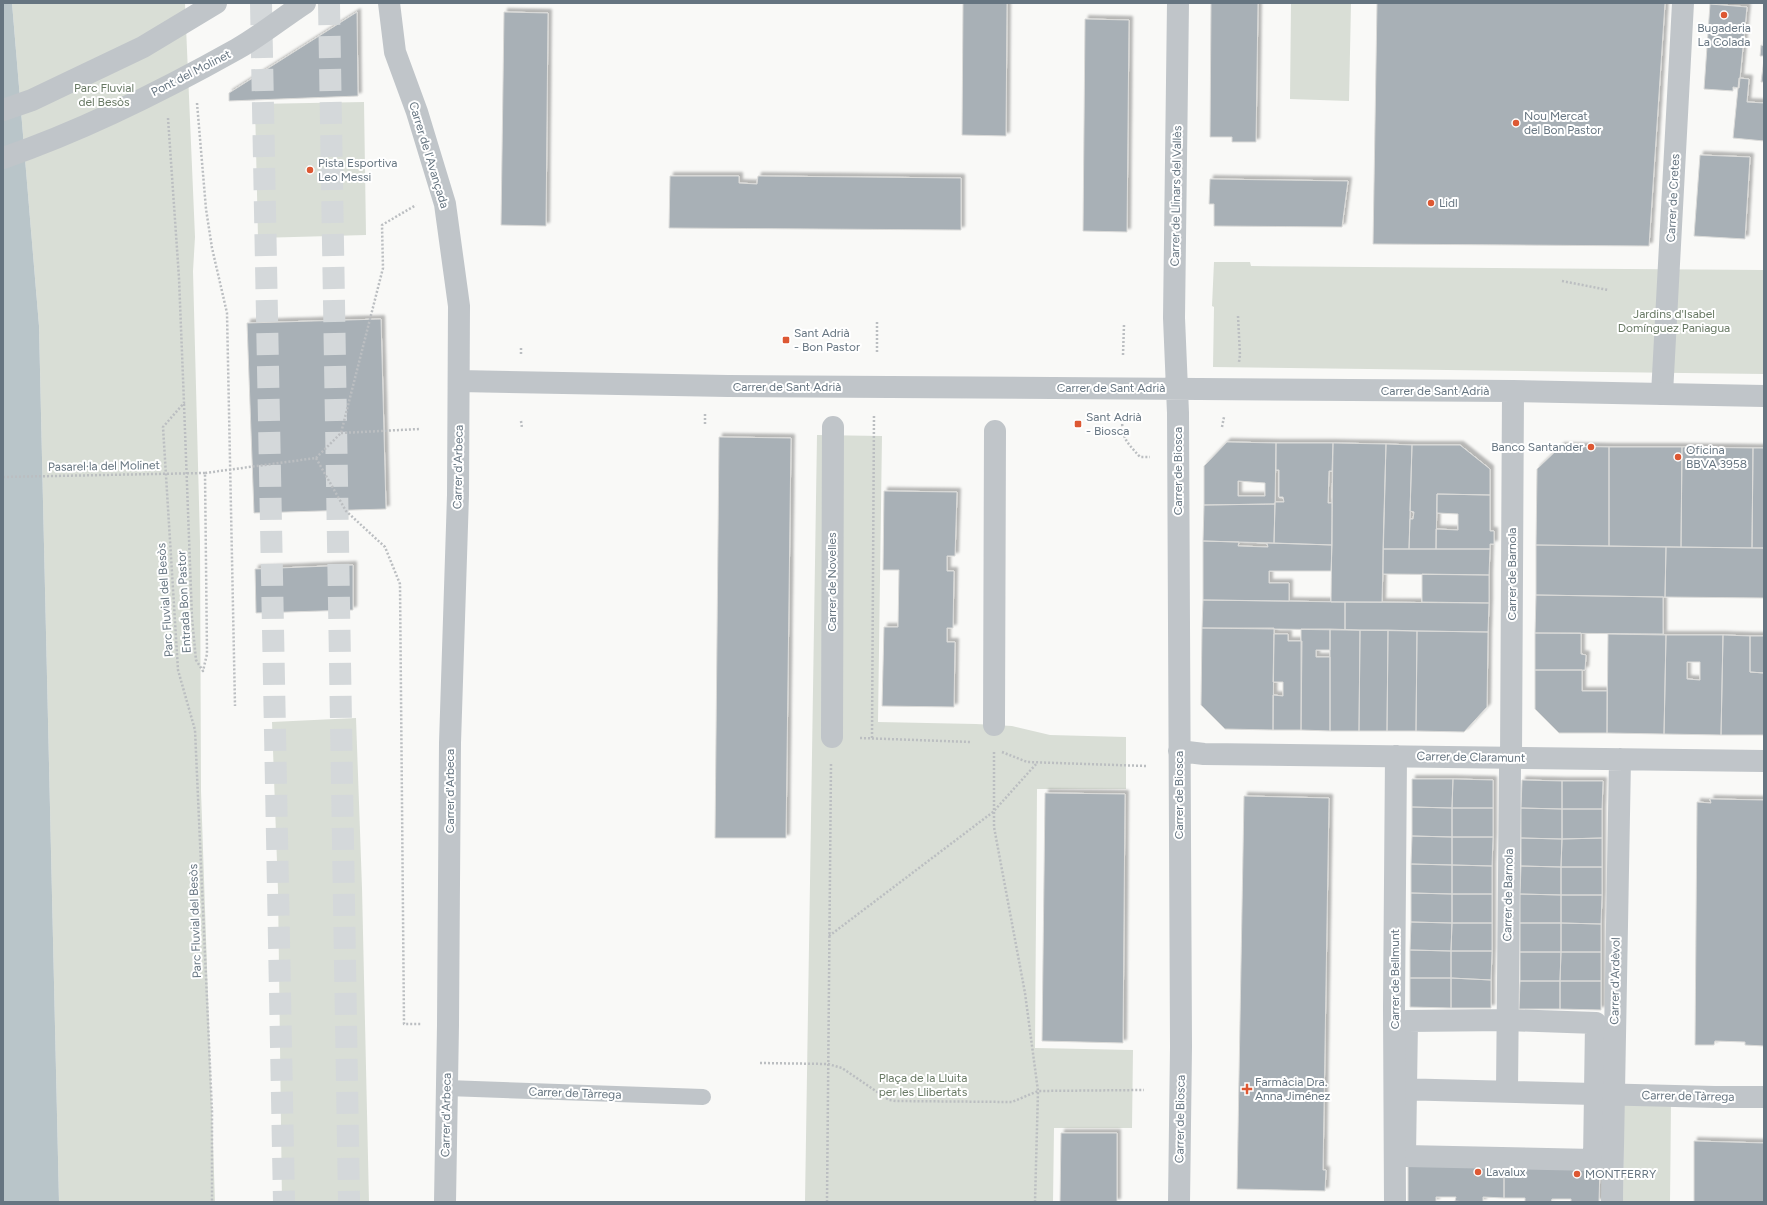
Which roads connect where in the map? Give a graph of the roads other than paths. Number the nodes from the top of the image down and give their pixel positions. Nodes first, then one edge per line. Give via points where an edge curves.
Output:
1 (216, 3) edge
2 (305, 3) edge
3 (389, 3) edge
4 (1178, 3) edge
5 (1683, 3) edge
6 (3, 110) edge
7 (3, 158) edge
8 (459, 381) junction
9 (1178, 389) junction
10 (1513, 391) junction
11 (1662, 394) junction
12 (1764, 396) edge
13 (833, 427) dead end
14 (995, 431) dead end
15 (994, 725) road end
16 (832, 737) road end
17 (1179, 751) junction
18 (1396, 756) junction
19 (1620, 759) junction
20 (1764, 762) edge
21 (1510, 764) junction
22 (1507, 1020) junction
23 (447, 1088) junction
24 (1401, 1089) junction
25 (1507, 1091) junction
26 (1613, 1094) junction
27 (1764, 1097) edge
28 (703, 1098) dead end
29 (444, 1202) edge
30 (1179, 1202) edge
31 (1395, 1202) edge
32 (1612, 1202) edge

1 - 6 street, bridge via 143,47 32,100
2 - 7 street, Pont del Molinet, bridge via 238,48 134,102 34,147
3 - 8 street, Carrer de l'Avançada via 395,52 417,112 445,204 459,306
4 - 9 street, Carrer de Llinars del Vallès via 1174,318
5 - 11 street, Carrer de Cretes
8 - 9 street, Carrer de Sant Adrià
8 - 23 street, Carrer d'Arbeca via 450,743
9 - 10 street, Carrer de Sant Adrià
9 - 17 street, Carrer de Biosca
10 - 11 street, Carrer de Sant Adrià
10 - 21 street, Carrer de Barnola
11 - 12 street, Carrer de Sant Adrià
13 - 16 street, Carrer de Novelles
14 - 15 street
17 - 18 street, Carrer de Claramunt via 1204,754
17 - 30 street, Carrer de Biosca
18 - 21 street, Carrer de Claramunt
18 - 24 street, Carrer de Bellmunt
19 - 20 street, Carrer de Claramunt
19 - 21 street, Carrer de Claramunt
19 - 26 street, Carrer d'Ardèvol
21 - 22 street, Carrer de Barnola
22 - 24 street via 1407,1021
22 - 24 street via 1596,1023 1594,1160 1405,1156
22 - 25 street, Carrer de Barnola
23 - 28 lane, Carrer de Tàrrega
23 - 29 street, Carrer d'Arbeca
24 - 25 street, Carrer de Tàrrega
24 - 31 street, Carrer de Bellmunt
25 - 26 street, Carrer de Tàrrega
26 - 27 street, Carrer de Tàrrega
26 - 32 street, Carrer d'Ardèvol

